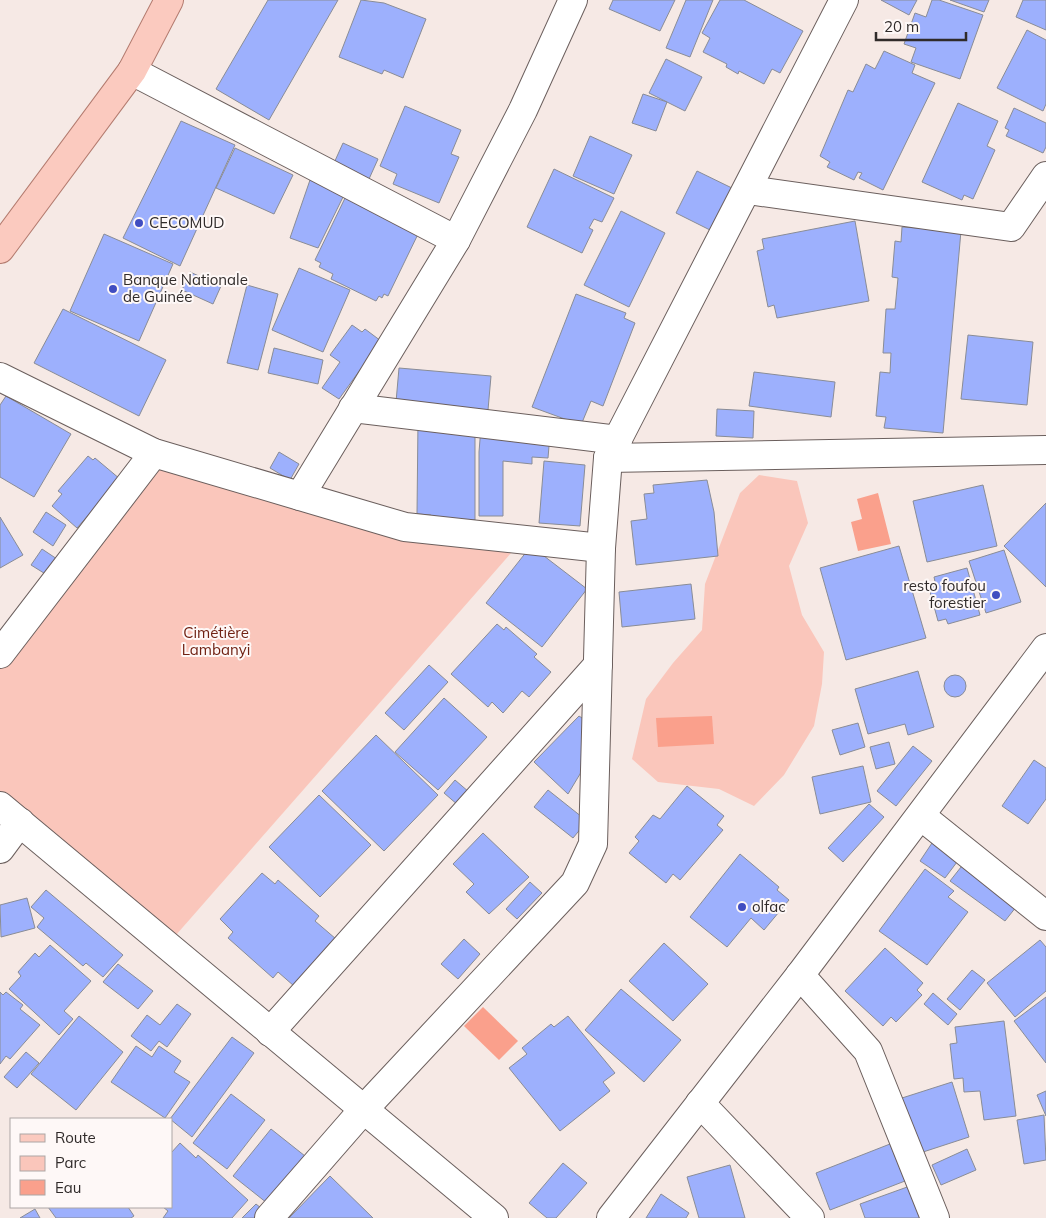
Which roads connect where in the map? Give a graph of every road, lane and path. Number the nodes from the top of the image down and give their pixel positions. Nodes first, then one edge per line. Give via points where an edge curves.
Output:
1 (169, 0) edge
2 (573, 0) edge
3 (844, 0) edge
4 (132, 71) junction
5 (1046, 176) edge
6 (748, 190) junction
7 (456, 240) junction
8 (0, 249) edge
9 (0, 377) edge
10 (353, 408) junction
11 (613, 449) junction
12 (1046, 450) edge
13 (154, 453) junction
14 (300, 496) junction
15 (601, 548) junction
16 (1046, 648) edge
17 (0, 654) edge
18 (598, 665) junction
19 (10, 814) edge
20 (920, 816) junction
21 (0, 849) edge
22 (1046, 916) edge
23 (800, 975) junction
24 (270, 1032) junction
25 (700, 1103) junction
26 (364, 1110) junction
27 (269, 1218) edge
28 (494, 1218) edge
29 (611, 1218) edge
30 (810, 1218) edge
31 (935, 1218) edge

1 - 4 main road
2 - 7 street via 523,110
3 - 6 street
4 - 7 street
4 - 8 main road
5 - 6 street via 1011,227
6 - 11 street
7 - 10 street
9 - 13 street
10 - 11 street
10 - 14 street
11 - 12 street
11 - 15 street
13 - 14 street
13 - 17 street
14 - 15 street via 405,527
15 - 18 street
16 - 20 street
18 - 24 street
18 - 26 street via 593,844 575,883
19 - 21 street
19 - 24 street
20 - 22 street
20 - 23 street
23 - 25 street
23 - 31 street via 868,1051
24 - 26 street
25 - 29 street
25 - 30 street
26 - 27 street
26 - 28 street

